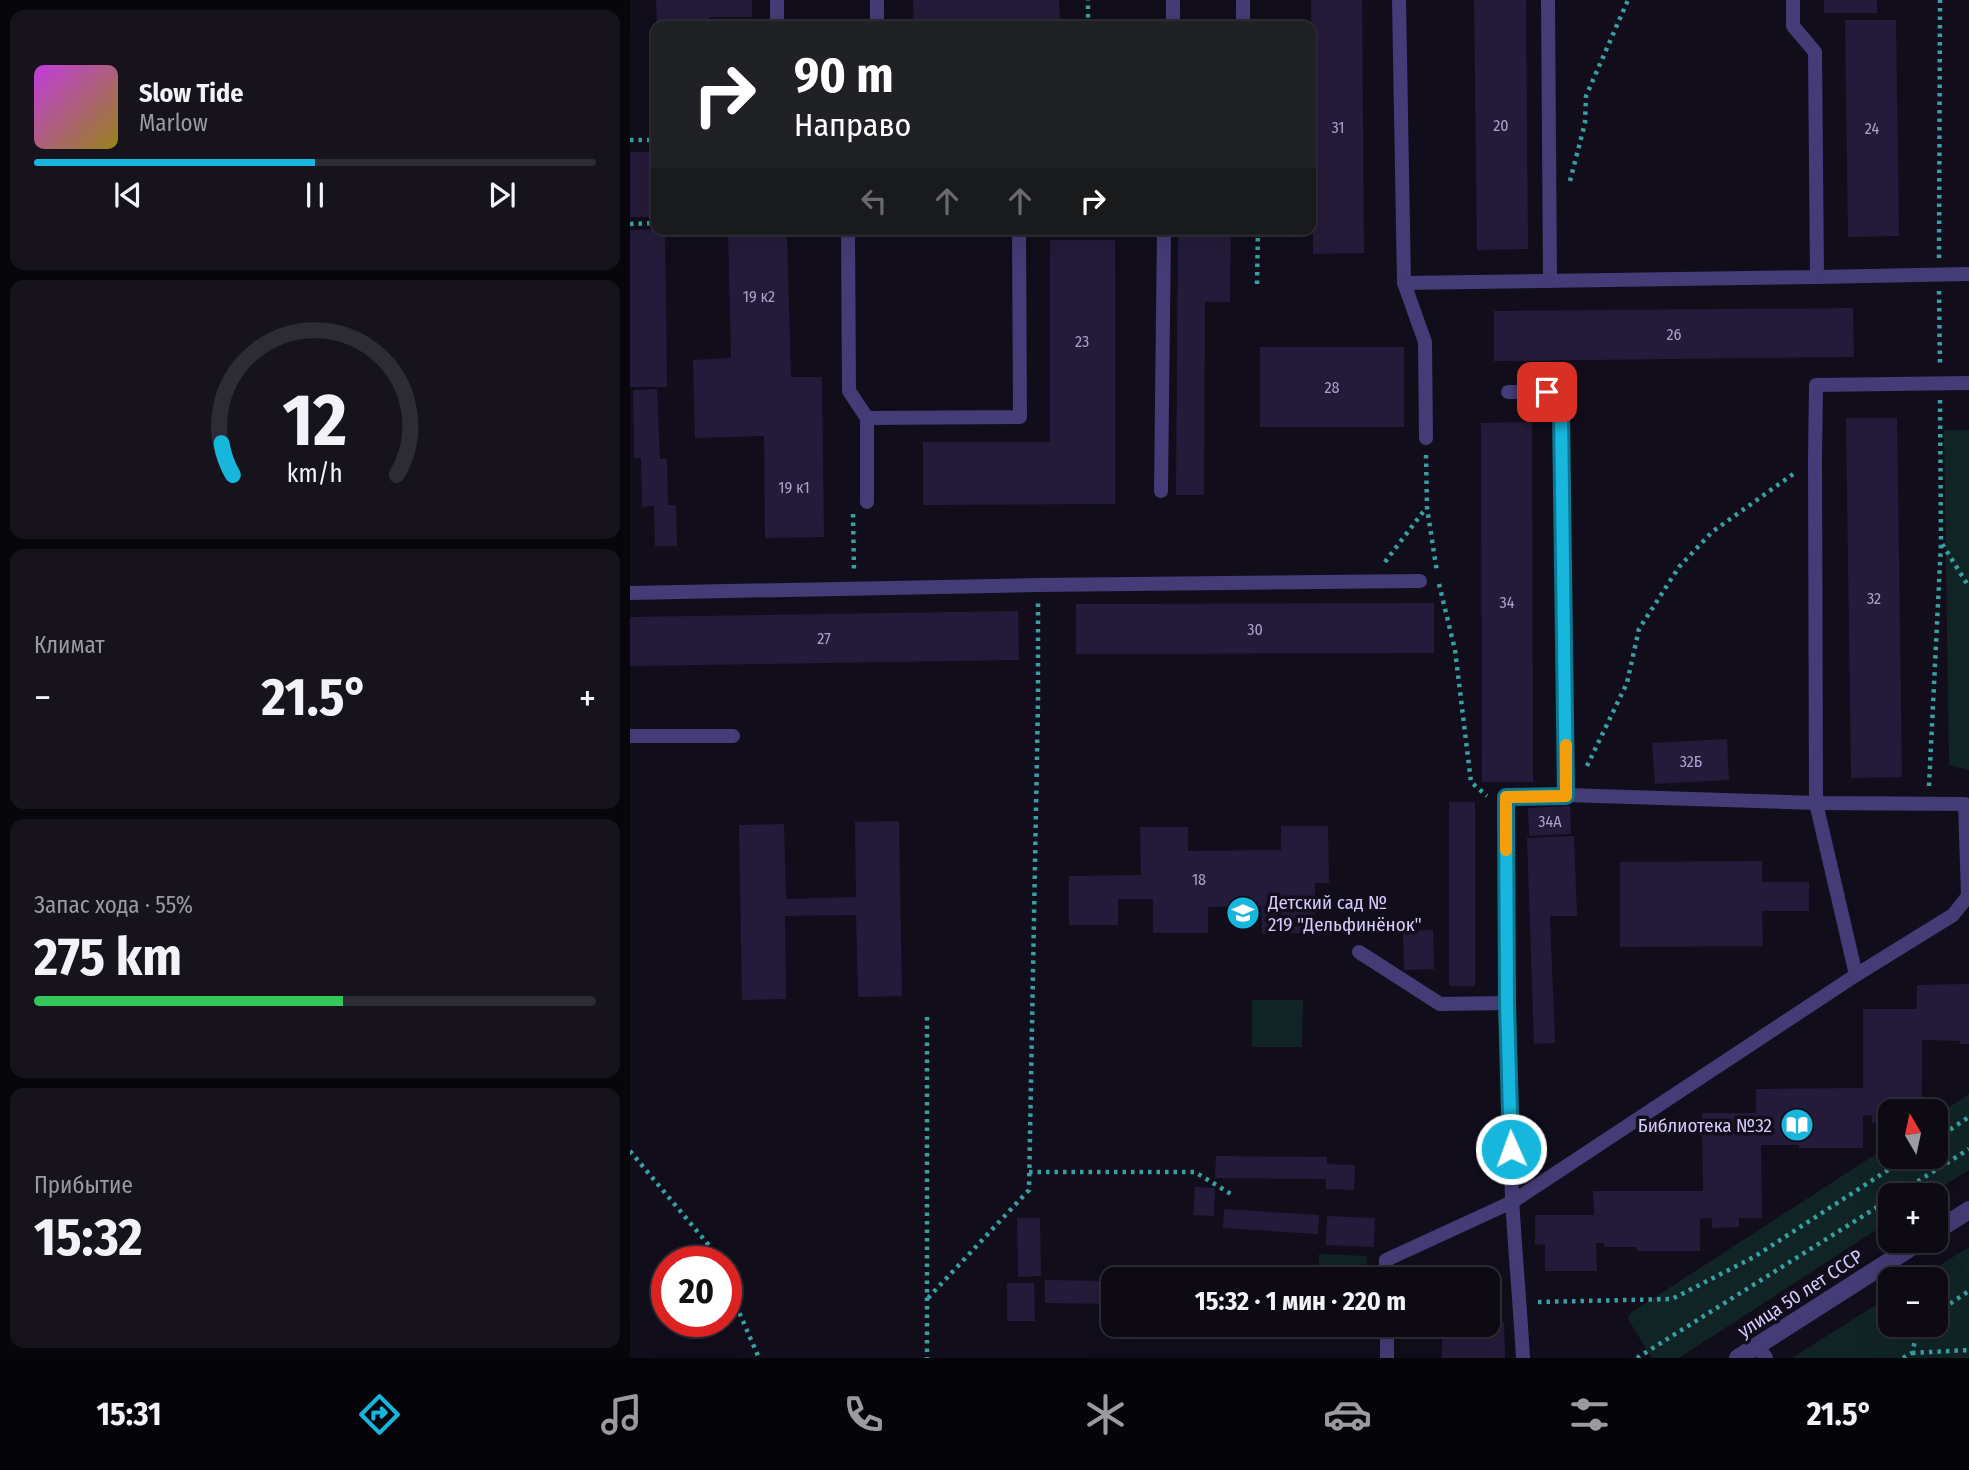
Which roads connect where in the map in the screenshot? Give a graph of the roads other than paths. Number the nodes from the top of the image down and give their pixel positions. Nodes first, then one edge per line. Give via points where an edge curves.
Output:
1 (777, 0) edge
2 (877, 0) edge
3 (1173, 0) edge
4 (1243, 0) edge
5 (1399, 0) edge
6 (1548, 0) edge
7 (1793, 0) edge
8 (777, 21) edge
9 (877, 21) edge
10 (1173, 21) edge
11 (1243, 21) edge
12 (848, 235) edge
13 (1019, 235) edge
14 (1164, 235) edge
15 (1969, 274) edge
16 (1817, 277) junction
17 (1550, 281) junction
18 (1404, 283) junction
19 (1969, 383) edge
20 (1508, 392) dead end
21 (867, 418) junction
22 (1426, 438) road end
23 (1161, 491) dead end
24 (867, 502) road end
25 (1420, 581) dead end
26 (630, 593) edge
27 (630, 736) edge
28 (733, 736) dead end
29 (1566, 796) junction
30 (1816, 803) junction
31 (1359, 951) dead end
32 (1856, 975) junction
33 (1507, 1003) junction
34 (1513, 1202) junction
35 (1969, 1210) edge
36 (1948, 1223) edge
37 (1904, 1253) edge
38 (1386, 1267) edge
39 (1387, 1337) edge
40 (1762, 1352) edge
41 (1387, 1358) edge
42 (1523, 1358) edge
43 (1738, 1358) edge

1 - 8 lane
2 - 9 lane
3 - 10 lane
4 - 11 lane
5 - 18 lane
6 - 17 lane
7 - 16 lane via 1793,26 1815,52
12 - 21 lane via 849,391
13 - 21 lane via 1020,418
14 - 23 lane
15 - 16 lane
16 - 17 lane
17 - 18 lane
18 - 22 lane via 1425,342
19 - 30 lane via 1816,385
20 - 29 lane via 1547,392 1560,403
21 - 24 lane
25 - 26 lane
27 - 28 lane
29 - 30 lane
29 - 33 lane via 1506,797
30 - 32 lane
30 - 32 lane via 1965,804 1968,896 1953,915
31 - 33 lane via 1440,1004
32 - 34 lane
33 - 34 lane
34 - 38 lane via 1386,1260
34 - 42 lane
35 - 36 street
37 - 40 street, улица 50 лет СССР
39 - 41 lane
40 - 43 street, улица 50 лет СССР

